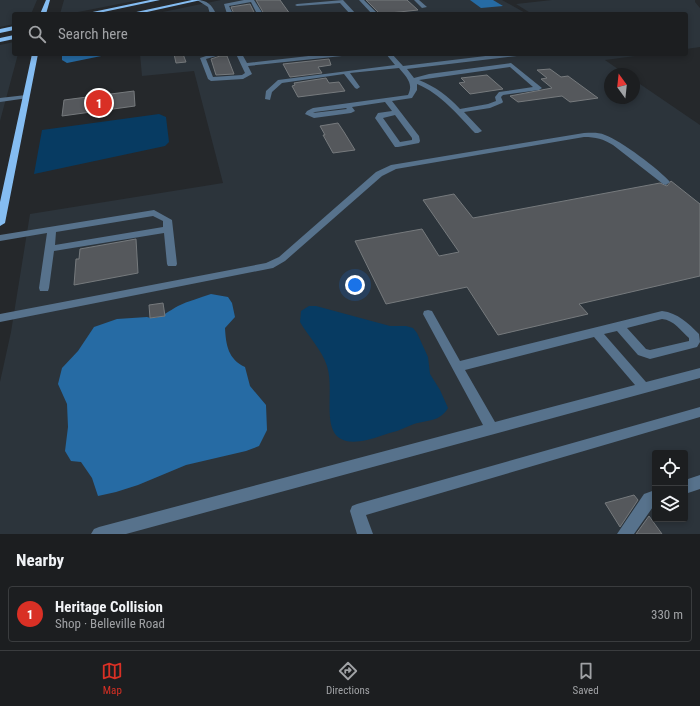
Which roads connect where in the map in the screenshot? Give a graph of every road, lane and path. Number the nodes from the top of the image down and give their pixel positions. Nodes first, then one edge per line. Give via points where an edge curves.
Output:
1 (48, 0) edge
2 (158, 0) edge
3 (199, 0) edge
4 (293, 0) edge
5 (361, 0) edge
6 (416, 0) edge
7 (341, 1) edge
8 (424, 7) dead end
9 (44, 12) edge
10 (96, 12) edge
11 (140, 12) edge
12 (212, 12) edge
13 (229, 12) edge
14 (259, 12) edge
15 (351, 12) edge
16 (372, 12) edge
17 (12, 28) edge
18 (0, 31) edge
19 (12, 38) edge
20 (0, 40) edge
21 (35, 56) edge
22 (211, 56) edge
23 (240, 56) edge
24 (318, 56) edge
25 (392, 56) edge
26 (499, 56) edge
27 (245, 65) junction
28 (401, 67) junction
29 (346, 72) junction
30 (413, 80) junction
31 (357, 87) dead end
32 (26, 99) junction
33 (268, 99) dead end
34 (0, 100) edge
35 (387, 100) junction
36 (0, 104) edge
37 (348, 106) junction
38 (459, 111) junction
39 (396, 113) junction
40 (478, 131) dead end
41 (666, 182) dead end
42 (1, 218) edge
43 (168, 229) junction
44 (52, 230) junction
45 (0, 238) edge
46 (49, 249) junction
47 (172, 264) dead end
48 (44, 288) dead end
49 (428, 314) dead end
50 (0, 318) edge
51 (619, 326) junction
52 (596, 332) junction
53 (457, 367) junction
54 (700, 374) edge
55 (644, 388) junction
56 (700, 412) edge
57 (492, 429) junction
58 (700, 482) edge
59 (688, 486) edge
60 (652, 498) edge
61 (99, 534) edge
62 (365, 534) edge
63 (625, 534) edge

1 - 9 main road
2 - 10 main road
3 - 11 main road
3 - 12 street via 210,6
4 - 7 street via 299,8
5 - 16 street
6 - 8 street
7 - 15 street
13 - 14 street via 226,5 252,0
17 - 18 main road
19 - 20 main road
21 - 32 main road
22 - 27 street via 202,58 211,79 247,75 249,74
23 - 27 street
24 - 27 street
25 - 28 street
26 - 28 street
28 - 29 street
28 - 30 street
29 - 31 street
29 - 33 street via 280,81 269,91
30 - 35 street via 414,90 410,97
30 - 38 street via 432,88
30 - 38 street via 511,65 539,88 501,93 498,98 500,102
32 - 34 street
32 - 36 street
32 - 42 main road
35 - 37 street
35 - 39 street
37 - 37 street via 313,110 309,114 314,116 351,111
38 - 40 street
39 - 39 street via 416,138 416,141 398,145 379,118 381,115
41 - 50 street via 613,141 597,135 404,165 379,174 282,259 269,266
43 - 44 street via 167,220 154,213
43 - 46 street
43 - 47 street
44 - 45 street
44 - 46 street
46 - 48 street
49 - 53 street
51 - 51 street via 667,315 677,320 695,337 695,341 693,344 646,355
51 - 52 street
52 - 53 street
52 - 55 street
53 - 57 street
54 - 55 street
55 - 57 street
56 - 62 street via 357,510
57 - 61 street
58 - 59 street
60 - 63 street via 649,498

